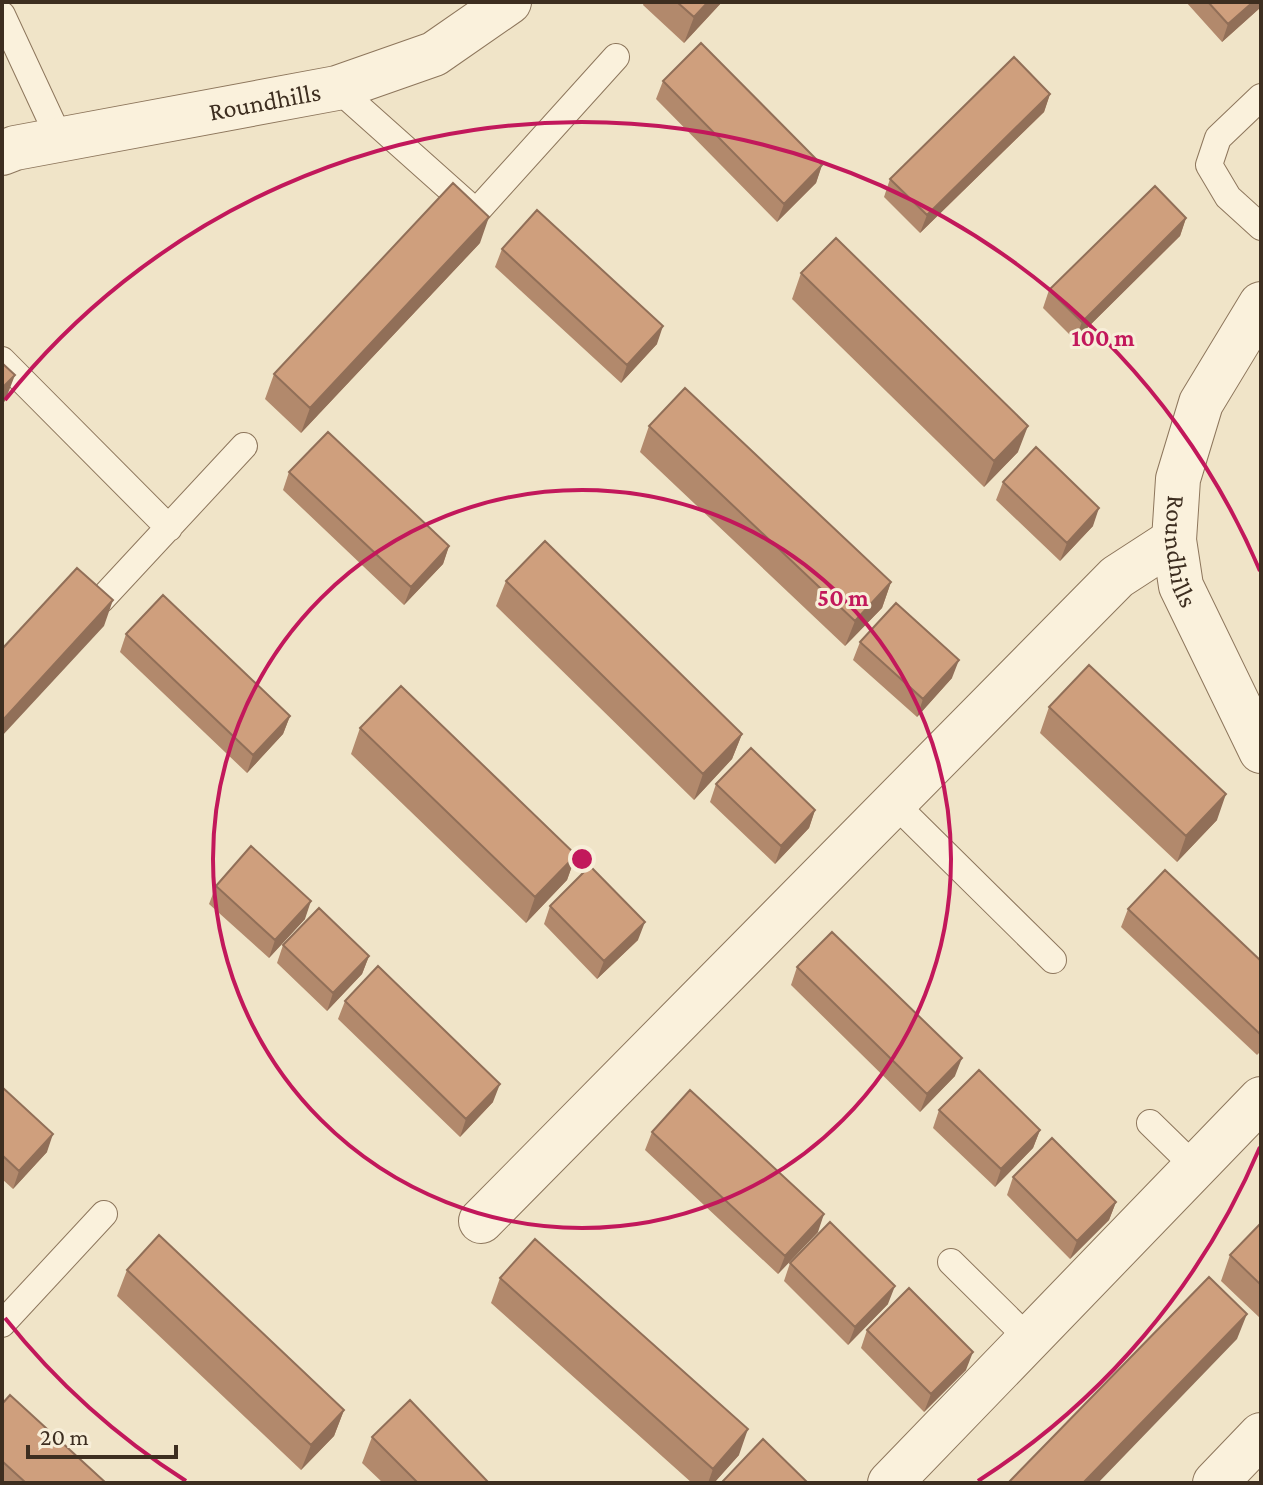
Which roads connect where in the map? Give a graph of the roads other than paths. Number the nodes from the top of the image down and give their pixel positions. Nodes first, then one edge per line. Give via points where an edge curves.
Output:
1 (509, 2) edge
2 (2, 15) edge
3 (616, 57) dead end
4 (337, 88) junction
5 (1261, 97) edge
6 (61, 142) junction
7 (2, 153) edge
8 (1261, 227) edge
9 (1261, 304) edge
10 (2, 360) edge
11 (244, 446) dead end
12 (169, 528) junction
13 (1174, 540) junction
14 (101, 600) edge
15 (1261, 751) edge
16 (894, 803) junction
17 (1053, 960) dead end
18 (1261, 1099) edge
19 (1150, 1123) dead end
20 (1195, 1167) junction
21 (104, 1214) dead end
22 (481, 1221) dead end
23 (951, 1262) dead end
24 (2, 1324) edge
25 (1029, 1339) junction
26 (1261, 1435) edge
27 (890, 1483) edge
28 (1215, 1483) edge

1 - 4 street, Roundhills via 434,54
2 - 6 lane
3 - 4 lane via 476,212
4 - 6 street, Roundhills
5 - 8 lane via 1218,138 1209,165 1228,197
6 - 7 street, Roundhills
9 - 13 street, Roundhills via 1201,403 1178,479
10 - 12 lane
11 - 12 lane
12 - 14 lane
13 - 15 street, Roundhills via 1181,586
13 - 16 street via 1117,577
16 - 17 lane
16 - 22 street
18 - 20 street
19 - 20 lane
20 - 25 street
21 - 24 lane
23 - 25 lane
25 - 27 street
26 - 28 street

